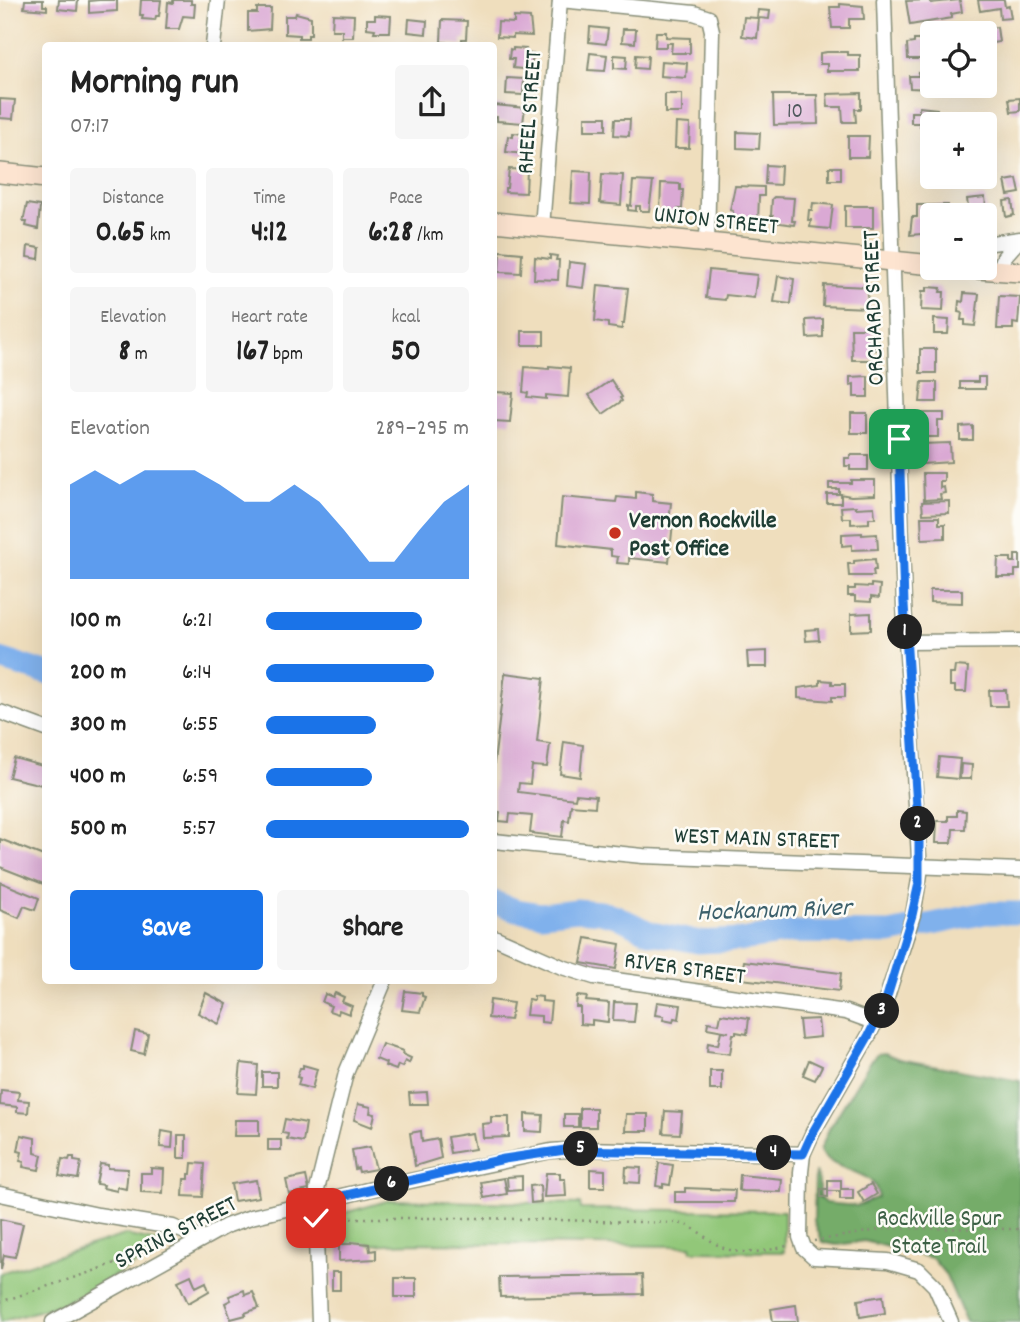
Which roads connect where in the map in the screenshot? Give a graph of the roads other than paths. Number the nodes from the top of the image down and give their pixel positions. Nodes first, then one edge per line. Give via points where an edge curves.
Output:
1 (218, 0) edge
2 (560, 0) edge
3 (884, 0) edge
4 (213, 42) edge
5 (0, 173) edge
6 (42, 178) edge
7 (497, 222) edge
8 (542, 227) junction
9 (1020, 240) edge
10 (997, 241) edge
11 (707, 243) junction
12 (893, 261) junction
13 (920, 264) edge
14 (999, 271) joint
15 (1020, 272) edge
16 (1020, 641) edge
17 (906, 642) junction
18 (0, 712) edge
19 (42, 728) edge
20 (497, 841) edge
21 (920, 865) junction
22 (1020, 870) edge
23 (497, 938) edge
24 (383, 984) edge
25 (876, 1023) junction
26 (803, 1154) junction
27 (0, 1194) edge
28 (316, 1202) junction
29 (202, 1239) junction
30 (53, 1322) edge
31 (319, 1322) edge
32 (951, 1322) edge

1 - 4 street
2 - 8 street, RHEEL STREET
2 - 11 street via 709,18
3 - 12 street, ORCHARD STREET
5 - 6 main road
7 - 8 main road, UNION STREET
8 - 11 main road, UNION STREET
9 - 10 street
9 - 14 street via 1004,257
11 - 12 main road, UNION STREET
12 - 13 main road, UNION STREET
12 - 17 street, ORCHARD STREET
14 - 15 main road
16 - 17 street
17 - 21 street, ORCHARD STREET
18 - 19 street
20 - 21 street, WEST MAIN STREET via 643,856
21 - 22 street, WEST MAIN STREET
21 - 25 street via 914,908
23 - 25 street, RIVER STREET via 594,977 846,1012
24 - 28 street via 346,1073
25 - 26 street
26 - 28 street, SPRING STREET via 565,1150 504,1159
26 - 32 street via 800,1232 806,1252 818,1258 888,1261 919,1270 935,1286
27 - 29 street via 173,1227
28 - 29 street, SPRING STREET via 239,1221
28 - 31 street
29 - 30 street, SPRING STREET

